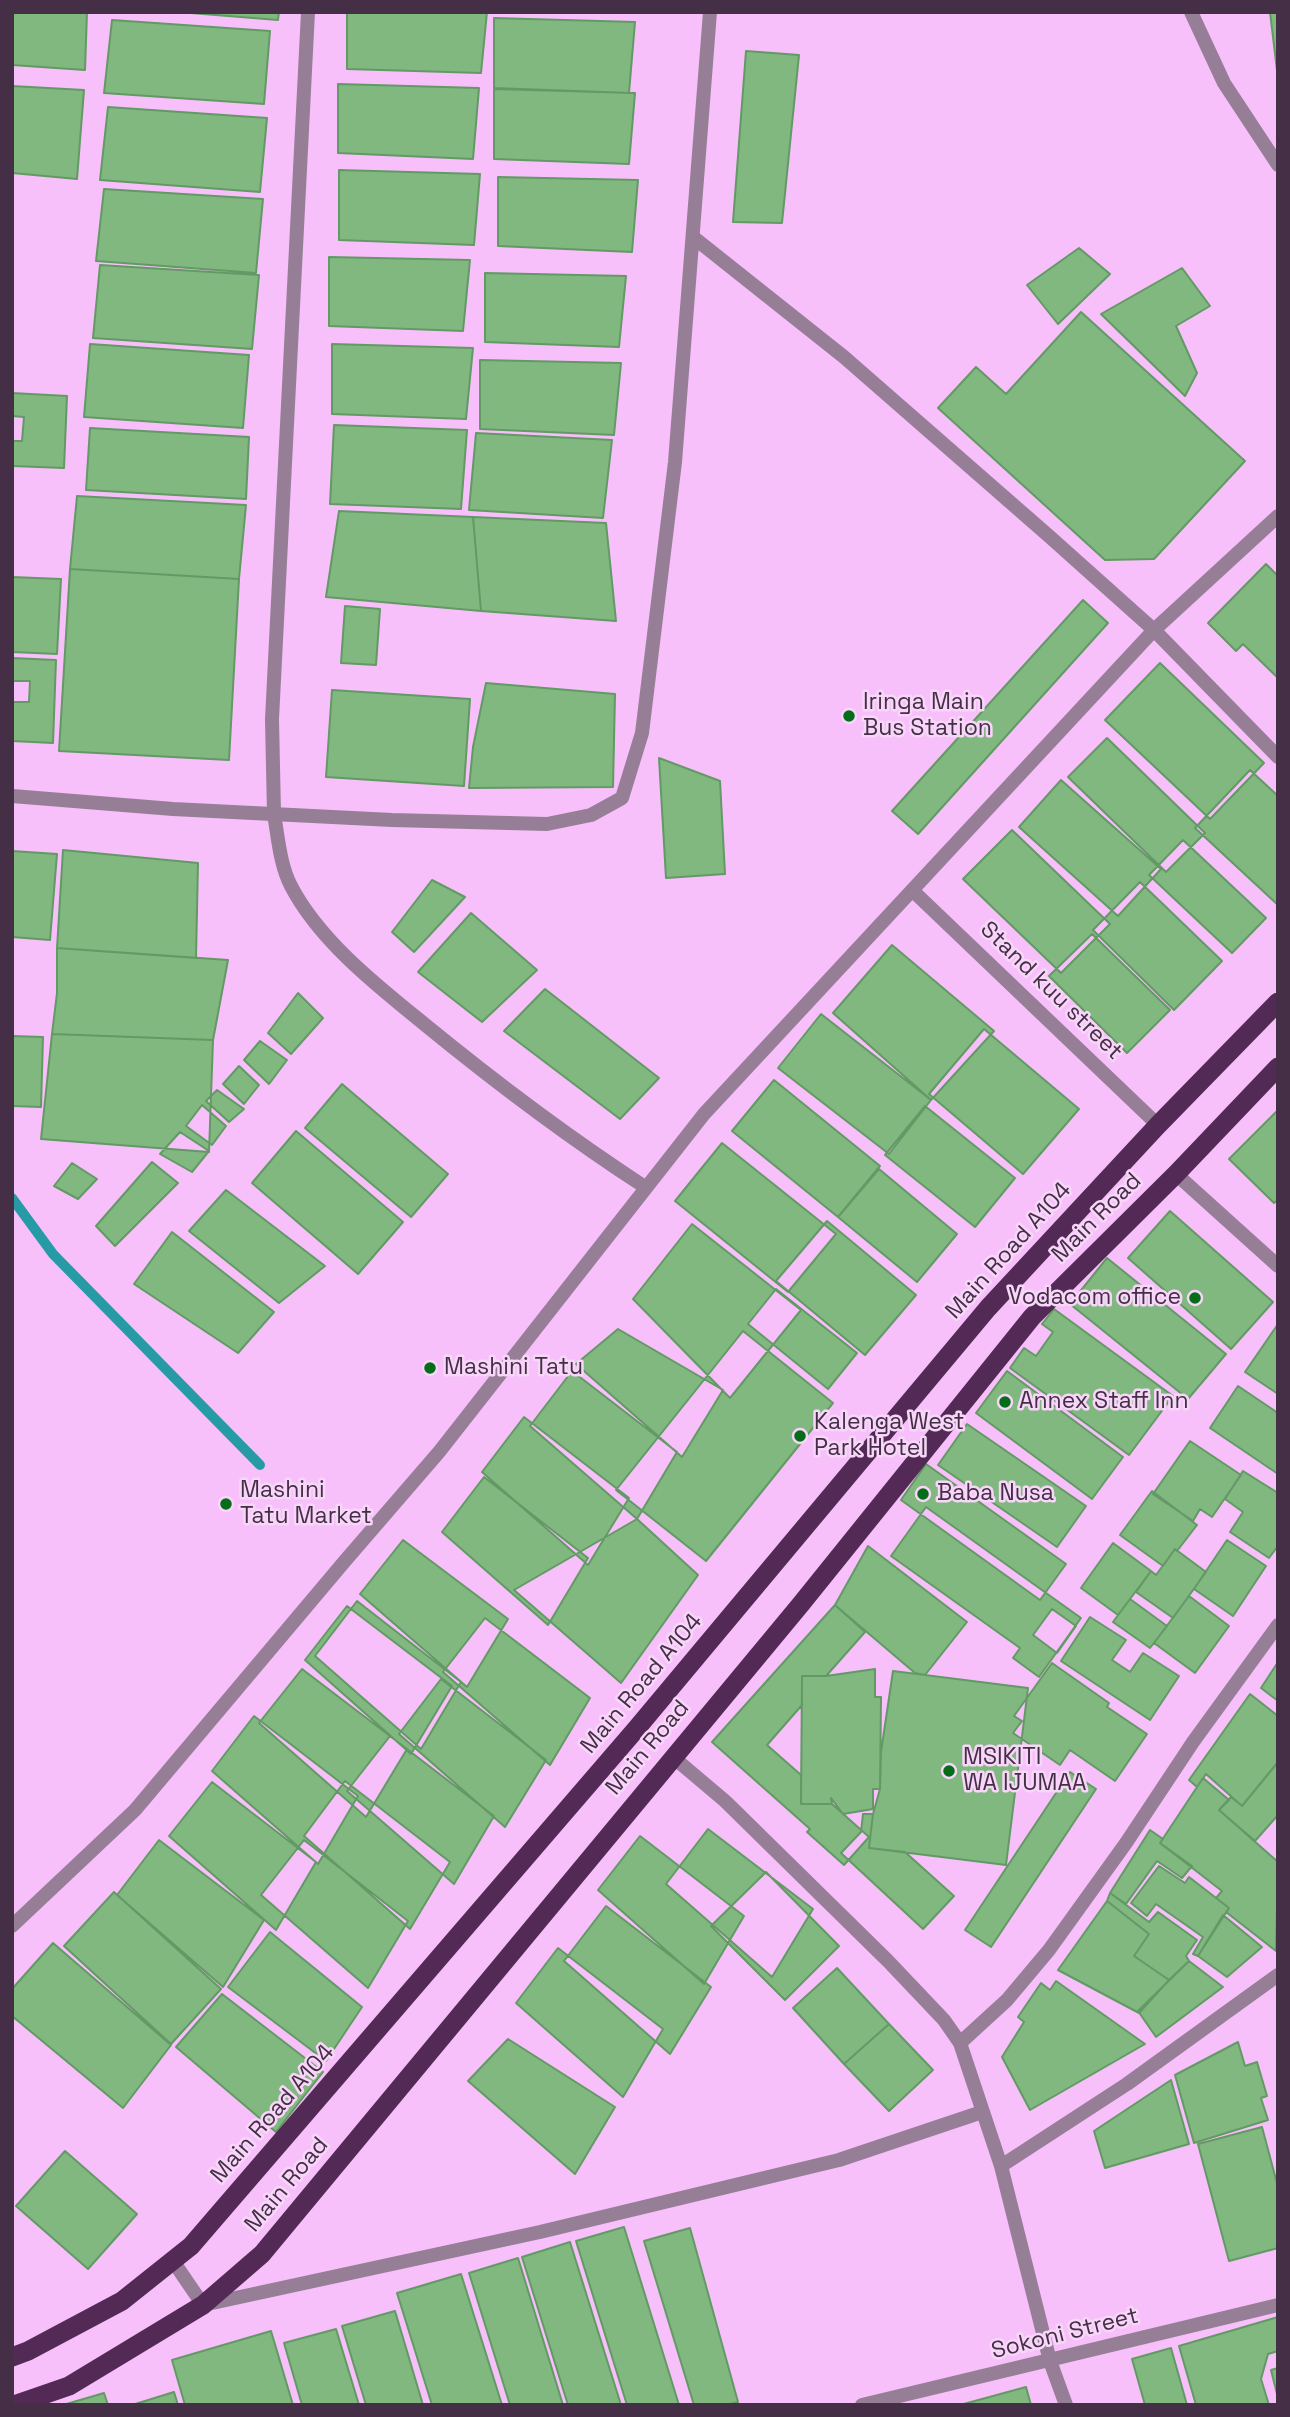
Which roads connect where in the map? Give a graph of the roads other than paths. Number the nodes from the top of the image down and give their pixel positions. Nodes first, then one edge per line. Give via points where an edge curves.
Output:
1 (308, 12) edge
2 (710, 12) edge
3 (1191, 12) edge
4 (1278, 165) edge
5 (693, 237) junction
6 (1278, 516) edge
7 (1154, 630) junction
8 (1278, 757) edge
9 (12, 796) edge
10 (274, 814) junction
11 (912, 890) junction
12 (1278, 1002) edge
13 (1278, 1067) edge
14 (1158, 1125) junction
15 (1176, 1174) junction
16 (645, 1187) junction
17 (1278, 1266) edge
18 (1278, 1625) edge
19 (673, 1757) junction
20 (12, 1926) edge
21 (1278, 1975) edge
22 (960, 2043) junction
23 (982, 2112) junction
24 (1001, 2166) junction
25 (173, 2261) junction
26 (203, 2305) junction
27 (1278, 2305) edge
28 (12, 2357) edge
29 (1050, 2361) junction
30 (15, 2405) edge
31 (862, 2405) edge
32 (1066, 2405) edge

1 - 10 street via 272,719
2 - 5 street
3 - 4 street via 1224,83
5 - 7 street via 844,357
5 - 10 street via 676,462 644,720 622,798 591,816 547,824
6 - 7 street
7 - 8 street
7 - 11 street
9 - 10 street
10 - 16 street via 290,884 317,926 384,990 484,1073
11 - 14 street, Stand kuu street
11 - 16 street via 704,1114
12 - 14 highway, Main Road A104
13 - 15 highway, Main Road
14 - 25 highway, Main Road A104 via 988,1308 628,1739 191,2246
15 - 17 street
15 - 19 highway, Main Road via 1032,1317
16 - 20 street via 439,1452 135,1810
18 - 22 street via 1049,1950 1007,2000
19 - 22 street via 725,1801 888,1961
19 - 26 highway, Main Road via 262,2254
21 - 24 street via 1128,2084
22 - 23 street
23 - 24 street
23 - 26 street via 839,2160 540,2232
24 - 29 street
25 - 26 street
25 - 28 highway, Main Road A104 via 122,2301
26 - 30 highway, Main Road via 69,2386
27 - 29 street, Sokoni Street
29 - 31 street, Sokoni Street
29 - 32 street

